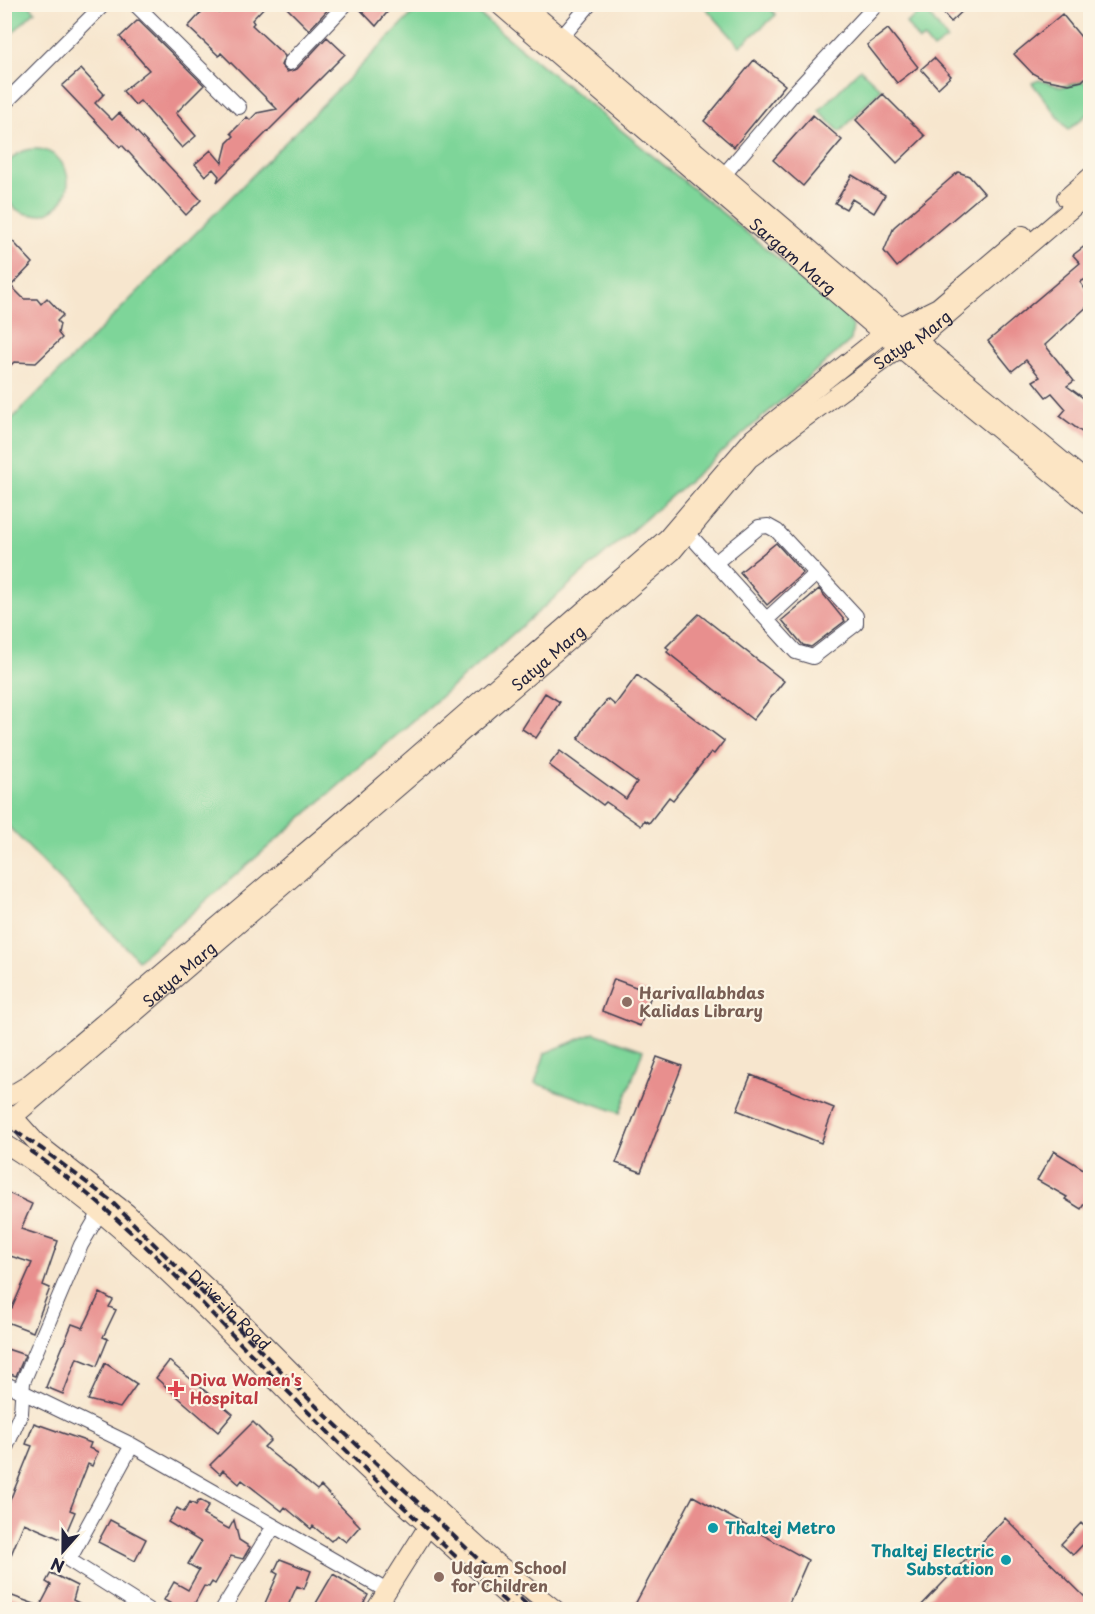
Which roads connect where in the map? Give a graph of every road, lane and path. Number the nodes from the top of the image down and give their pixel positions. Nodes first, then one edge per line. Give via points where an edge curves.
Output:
1 (104, 4) edge
2 (135, 4) edge
3 (346, 4) edge
4 (498, 4) edge
5 (523, 4) edge
6 (590, 4) edge
7 (877, 4) edge
8 (561, 38) junction
9 (290, 63) dead end
10 (4, 104) edge
11 (239, 107) dead end
12 (723, 176) junction
13 (1090, 177) edge
14 (1090, 193) edge
15 (901, 327) junction
16 (883, 334) junction
17 (918, 340) junction
18 (900, 348) junction
19 (1090, 484) edge
20 (1090, 505) edge
21 (687, 533) junction
22 (715, 563) junction
23 (816, 574) junction
24 (602, 602) junction
25 (767, 620) junction
26 (4, 1099) edge
27 (7, 1118) edge
28 (4, 1143) edge
29 (99, 1214) junction
30 (4, 1383) edge
31 (22, 1392) junction
32 (132, 1445) junction
33 (4, 1452) edge
34 (433, 1517) junction
35 (274, 1526) junction
36 (387, 1591) junction
37 (148, 1610) edge
38 (222, 1610) edge
39 (375, 1610) edge
40 (523, 1610) edge
41 (556, 1610) edge

1 - 10 street
2 - 11 street
3 - 9 street
4 - 16 main road, Sargam Marg
5 - 8 main road, Sargam Marg
6 - 8 street
7 - 12 street
8 - 12 main road, Sargam Marg
12 - 15 main road, Sargam Marg
13 - 15 main road, Satya Marg via 938,307
14 - 17 main road, Satya Marg
15 - 16 main road, Satya Marg
15 - 17 main road, Sargam Marg
16 - 18 main road, Sargam Marg
16 - 24 main road, Satya Marg via 753,438 667,538
17 - 18 main road, Satya Marg
17 - 19 main road, Sargam Marg
18 - 20 main road, Sargam Marg
18 - 21 main road, Satya Marg via 749,459
21 - 22 street
21 - 24 main road, Satya Marg via 672,552
22 - 23 street via 759,527 768,526
22 - 25 street
23 - 25 street
23 - 25 street via 856,616 856,624 813,657 796,652
24 - 26 main road, Satya Marg via 75,1047
24 - 27 main road, Satya Marg via 330,848
27 - 34 main road, Drive-in Road via 127,1213 216,1296
28 - 29 main road, Drive-in Road
29 - 31 street via 81,1245 22,1382
29 - 34 main road, Drive-in Road via 204,1309 333,1438
30 - 31 street
31 - 32 street
31 - 33 street via 21,1413
32 - 35 street
32 - 37 street via 69,1560
34 - 36 main road
34 - 40 main road, Drive-in Road
34 - 41 main road, Drive-in Road
35 - 36 street
35 - 38 street
36 - 39 main road

